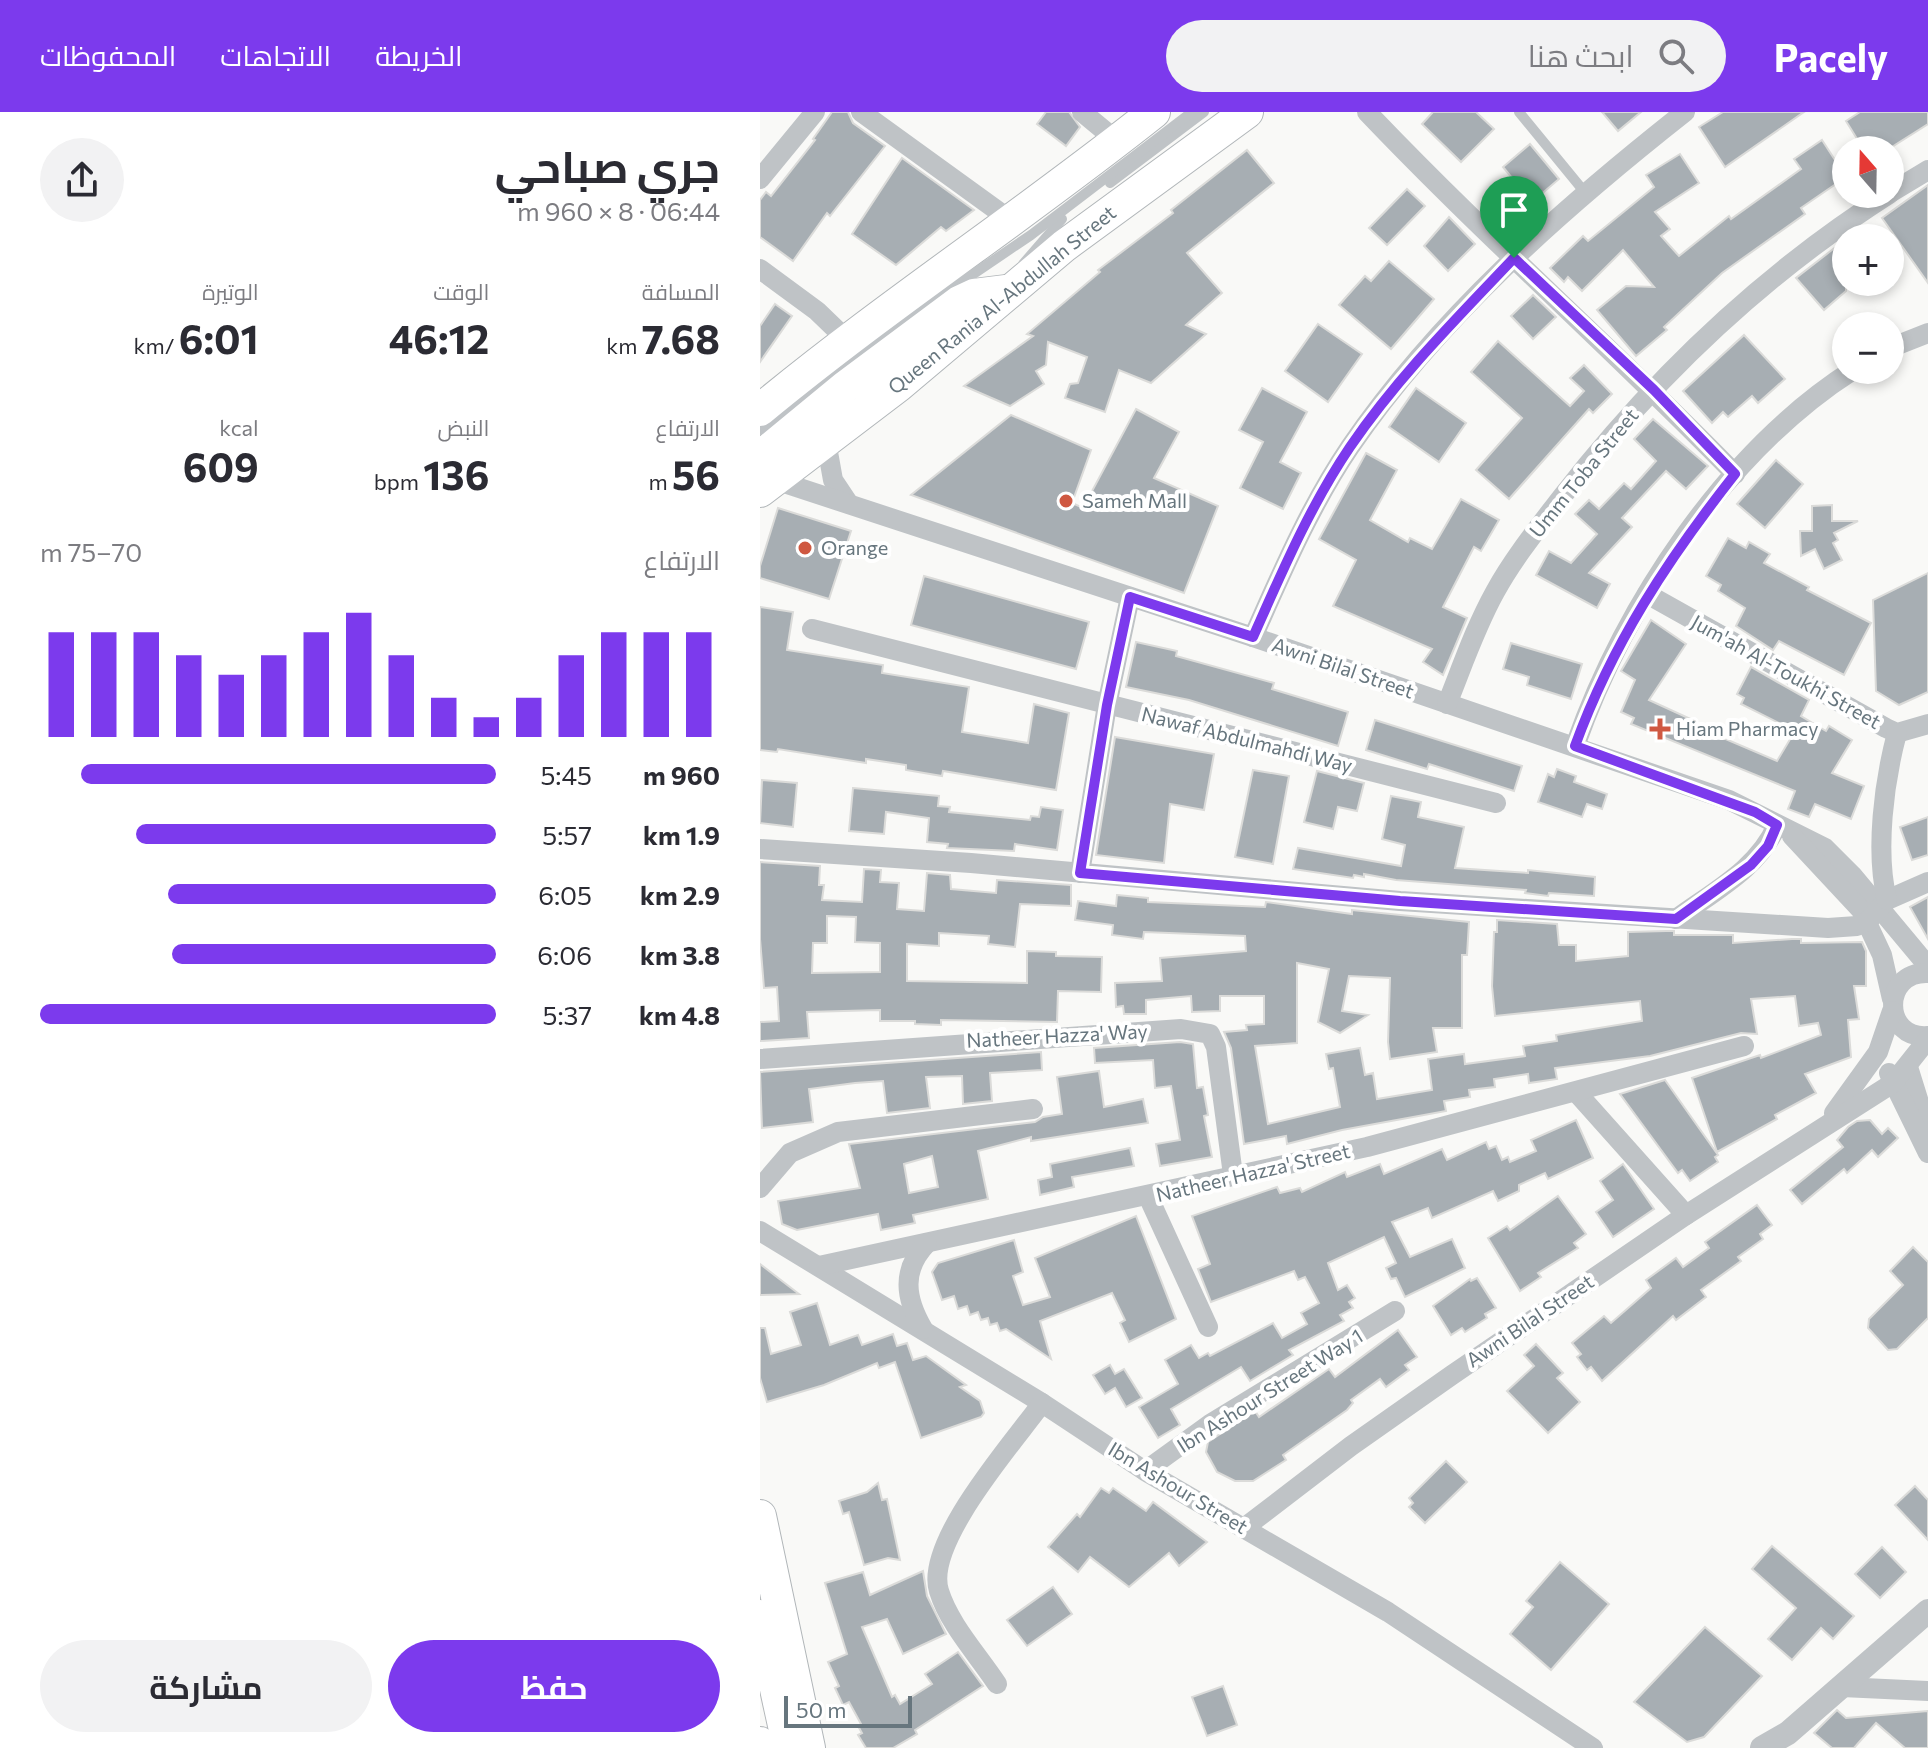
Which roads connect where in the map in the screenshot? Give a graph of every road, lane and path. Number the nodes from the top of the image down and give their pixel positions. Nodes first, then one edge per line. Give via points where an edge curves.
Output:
1 (815, 112) edge
2 (861, 112) edge
3 (1082, 112) edge
4 (1154, 112) edge
5 (1192, 112) edge
6 (1204, 112) edge
7 (1247, 112) edge
8 (1367, 112) edge
9 (1519, 112) edge
10 (1685, 112) edge
11 (1117, 141) junction
12 (1928, 170) edge
13 (760, 179) edge
14 (1904, 185) edge
15 (1587, 195) junction
16 (1869, 208) edge
17 (1013, 222) junction
18 (1514, 258) junction
19 (760, 269) edge
20 (1008, 290) junction
21 (1928, 333) edge
22 (846, 339) junction
23 (1904, 342) edge
24 (1833, 384) edge
25 (1654, 390) junction
26 (760, 410) edge
27 (760, 430) edge
28 (826, 441) junction
29 (1735, 474) junction
30 (765, 476) edge
31 (849, 504) junction
32 (1647, 594) junction
33 (1130, 597) junction
34 (812, 629) dead end
35 (1253, 637) junction
36 (1447, 704) junction
37 (1107, 705) junction
38 (1928, 724) edge
39 (1897, 733) junction
40 (1575, 746) junction
41 (1496, 803) dead end
42 (1782, 827) junction
43 (760, 849) edge
44 (1080, 873) junction
45 (1928, 882) edge
46 (1878, 910) junction
47 (1676, 919) junction
48 (1928, 966) edge
49 (1928, 973) edge
50 (1892, 1005) junction
51 (1928, 1037) edge
52 (1744, 1046) dead end
53 (1878, 1052) junction
54 (760, 1059) edge
55 (1908, 1067) junction
56 (1893, 1083) junction
57 (1577, 1093) junction
58 (1033, 1109) dead end
59 (1824, 1125) junction
60 (1928, 1131) edge
61 (1928, 1153) edge
62 (1233, 1175) junction
63 (760, 1188) edge
64 (1148, 1196) junction
65 (1686, 1215) junction
66 (760, 1231) edge
67 (927, 1243) junction
68 (819, 1266) junction
69 (1395, 1311) dead end
70 (1208, 1327) dead end
71 (923, 1329) junction
72 (1042, 1403) junction
73 (1145, 1471) junction
74 (760, 1516) edge
75 (1244, 1528) junction
76 (1928, 1611) edge
77 (760, 1616) edge
78 (997, 1684) dead end
79 (1842, 1687) junction
80 (1928, 1691) edge
81 (1783, 1740) edge
82 (789, 1748) edge
83 (809, 1748) edge
84 (1593, 1748) edge
85 (1762, 1748) edge

1 - 13 street
2 - 17 street
3 - 11 street
4 - 11 main road
5 - 27 lane
6 - 20 lane via 1062,218 1031,252
7 - 20 main road, Queen Rania Al-Abdullah Street
8 - 18 street
9 - 15 lane
10 - 15 street
11 - 17 main road
12 - 14 street, Umm Toba Street
15 - 18 street
16 - 25 street, Umm Toba Street via 1784,268
17 - 22 main road
18 - 25 street
18 - 35 street via 1414,365 1350,448 1302,531
19 - 22 street
20 - 28 main road, Queen Rania Al-Abdullah Street
20 - 30 main road via 959,302 845,387
21 - 23 street
22 - 26 main road
24 - 29 street
25 - 29 street
25 - 36 street, Umm Toba Street via 1587,464 1513,562
28 - 30 main road, Queen Rania Al-Abdullah Street
28 - 31 street via 833,480
29 - 32 street
30 - 31 street, Awni Bilal Street
31 - 33 street, Awni Bilal Street
32 - 39 street, Jum'ah Al-Toukhi Street
32 - 40 street via 1606,669
33 - 35 street, Awni Bilal Street
33 - 37 street
34 - 37 street, Nawaf Abdulmahdi Way
35 - 36 street, Awni Bilal Street
36 - 40 street, Awni Bilal Street
37 - 41 street, Nawaf Abdulmahdi Way
37 - 44 street
38 - 39 street, Jum'ah Al-Toukhi Street
39 - 46 street via 1889,763
40 - 42 street, Awni Bilal Street via 1729,800
42 - 46 street, Awni Bilal Street via 1855,902
42 - 47 street via 1751,865
43 - 44 street
44 - 47 street
45 - 46 street
46 - 47 street via 1857,926 1828,928
46 - 48 street, Awni Bilal Street
46 - 50 street, Awni Bilal Street
49 - 50 street via 1903,981
50 - 51 street via 1906,1031
50 - 53 street, Awni Bilal Street
51 - 55 street, Awni Bilal Street
52 - 57 street, Natheer Hazza' Street
53 - 56 street
53 - 59 street, Awni Bilal Street
54 - 62 street, Natheer Hazza' Way via 1205,1031 1216,1047
55 - 56 street, Awni Bilal Street
55 - 60 street
56 - 59 street, Awni Bilal Street
56 - 61 street
57 - 62 street, Natheer Hazza' Street
57 - 65 street
58 - 63 street via 838,1132 790,1153
59 - 65 street, Awni Bilal Street
62 - 64 street, Natheer Hazza' Street
64 - 67 street, Natheer Hazza' Street
64 - 70 street
65 - 75 street, Awni Bilal Street via 1351,1446
66 - 68 street, Ibn Ashour Street
67 - 68 street, Natheer Hazza' Street
67 - 71 street via 908,1275 909,1303
68 - 71 street, Ibn Ashour Street
69 - 73 street, Ibn Ashour Street Way 1 via 1210,1424
71 - 72 street, Ibn Ashour Street
72 - 73 street, Ibn Ashour Street
72 - 78 street via 951,1529 935,1571 948,1611
73 - 75 street, Ibn Ashour Street
74 - 83 main road
75 - 84 street, Ibn Ashour Street via 1388,1612
76 - 79 street
77 - 82 main road
79 - 80 street
79 - 81 street
81 - 85 street

